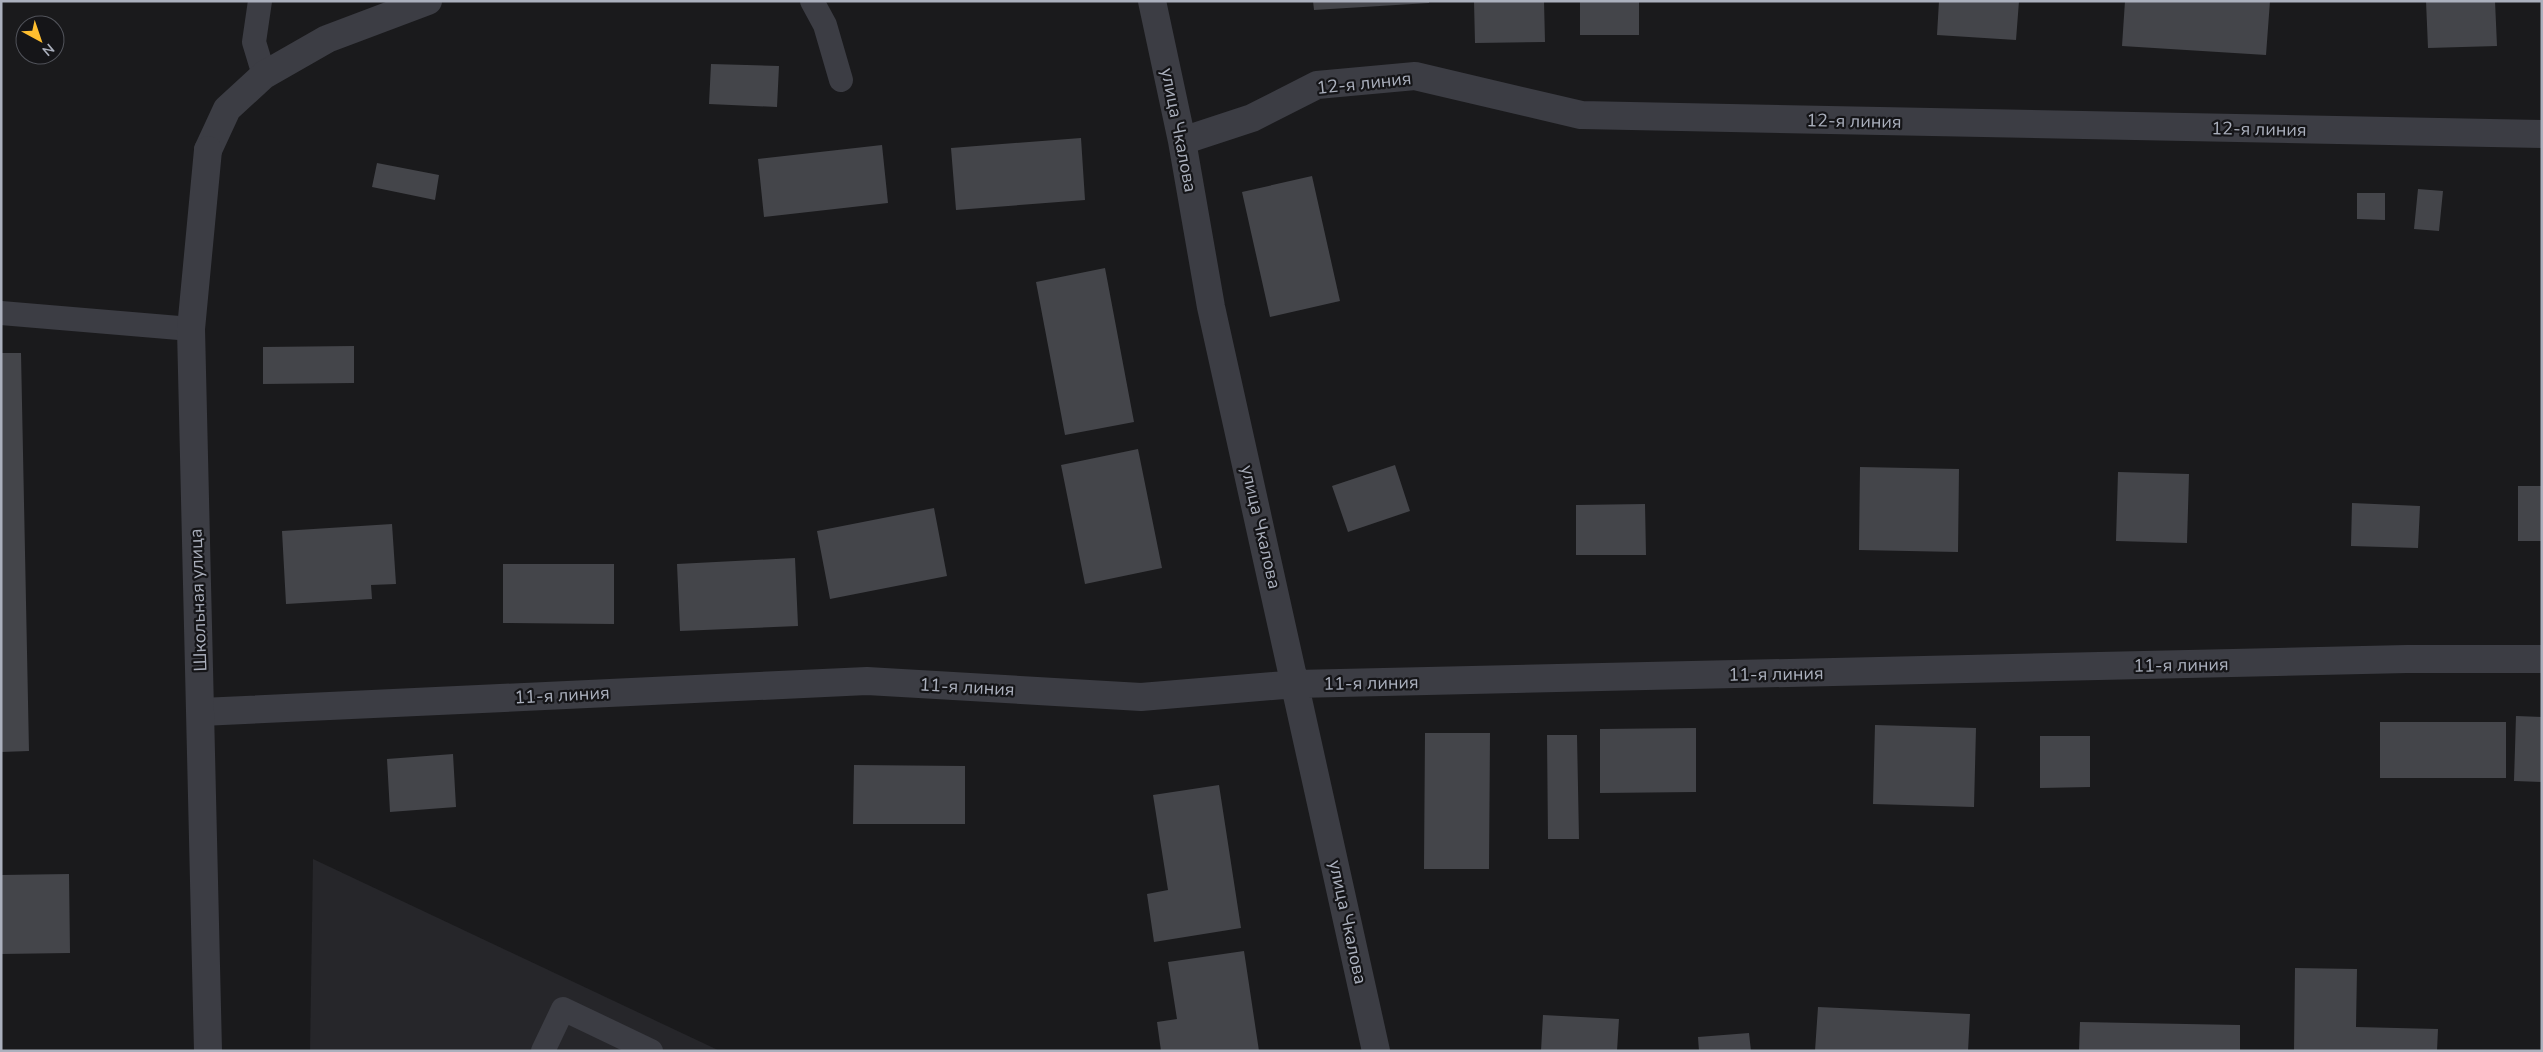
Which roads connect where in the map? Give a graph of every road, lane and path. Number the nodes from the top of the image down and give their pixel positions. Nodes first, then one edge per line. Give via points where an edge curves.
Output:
1 (260, 1) edge
2 (428, 1) edge
3 (812, 1) edge
4 (1152, 1) edge
5 (264, 76) junction
6 (841, 80) dead end
7 (2542, 134) edge
8 (1182, 141) junction
9 (1, 314) edge
10 (191, 330) junction
11 (2542, 659) edge
12 (1296, 684) junction
13 (201, 712) junction
14 (208, 1051) edge
15 (543, 1051) edge
16 (651, 1051) edge
17 (1376, 1051) edge

1 - 5 lane via 254,42
2 - 5 street, Школьная улица via 326,40
3 - 6 lane via 825,25
4 - 8 street, улица Чкалова
5 - 10 street, Школьная улица via 227,109 208,150
7 - 8 street, 12-я линия via 1581,115 1415,76 1317,85 1252,118
8 - 12 street, улица Чкалова via 1211,307
9 - 10 lane
10 - 13 street, Школьная улица
11 - 12 street, 11-я линия
12 - 13 street, 11-я линия via 1142,697 867,680
12 - 17 street, улица Чкалова
13 - 14 street, Школьная улица
15 - 16 lane via 563,1008

